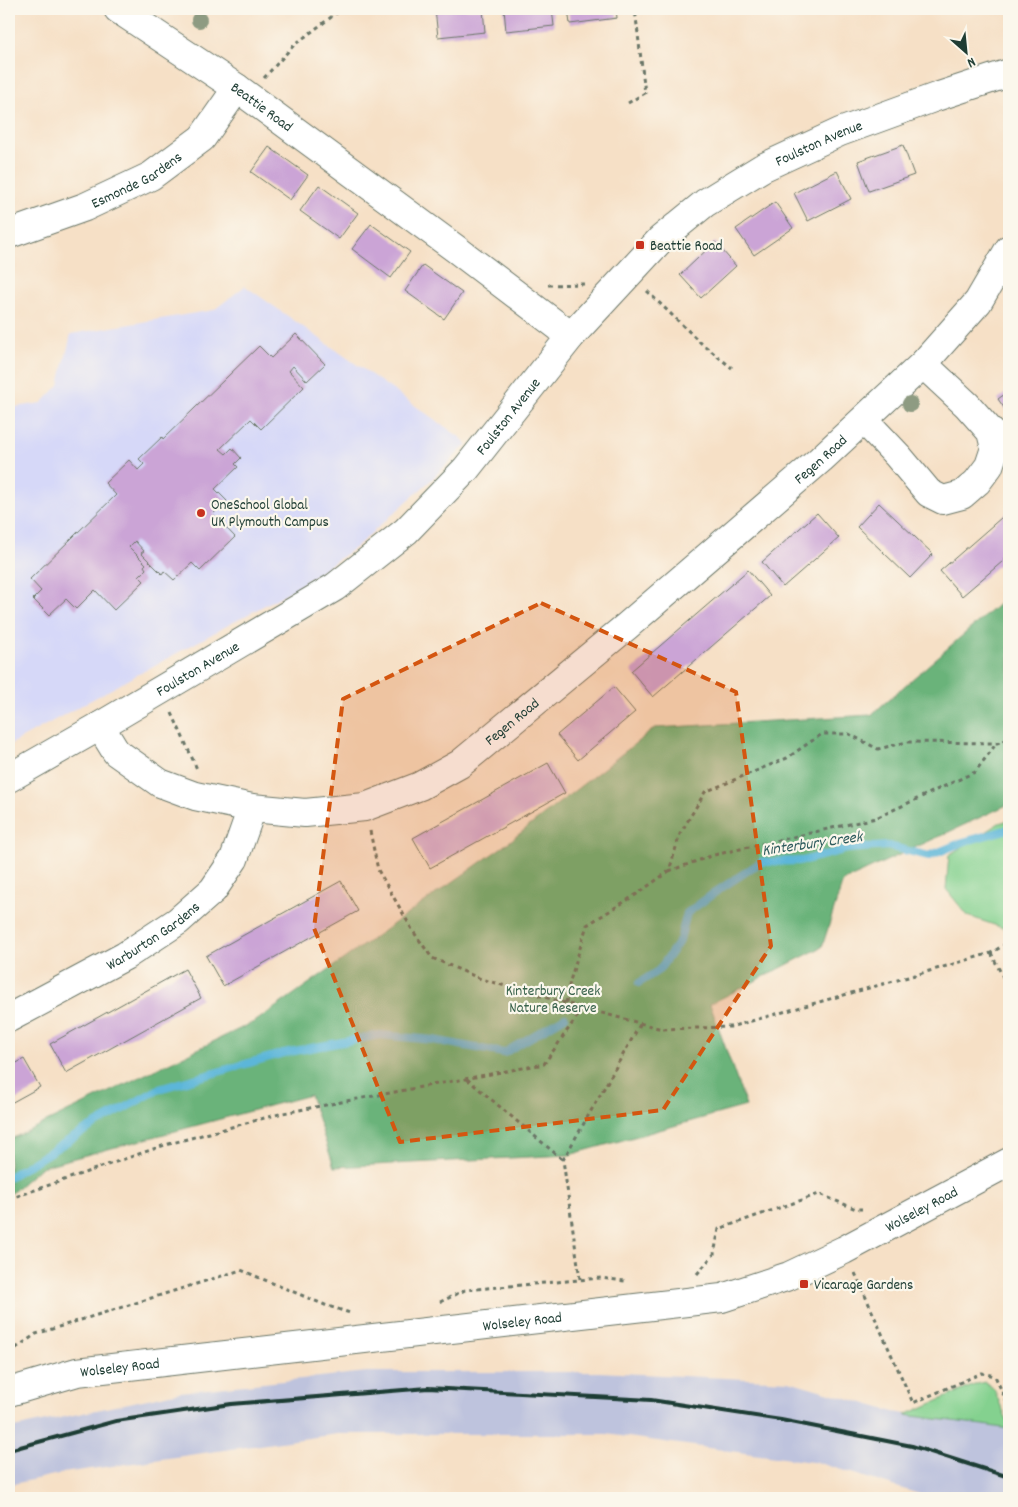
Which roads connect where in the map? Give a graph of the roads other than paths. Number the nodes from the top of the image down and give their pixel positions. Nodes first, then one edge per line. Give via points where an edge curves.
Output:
1 (118, 9) edge
2 (1009, 73) edge
3 (244, 93) junction
4 (9, 234) edge
5 (1009, 249) edge
6 (570, 336) junction
7 (923, 364) junction
8 (864, 420) junction
9 (100, 726) junction
10 (9, 778) edge
11 (252, 808) junction
12 (9, 1018) edge
13 (1009, 1162) edge
14 (9, 1392) edge

1 - 3 street, Beattie Road
2 - 6 street, Foulston Avenue via 840,132 762,168 705,203 661,239
3 - 4 street, Esmonde Gardens via 202,138 150,176 85,208
3 - 6 street, Beattie Road
5 - 7 street, Fegen Road via 978,302
6 - 9 street, Foulston Avenue via 466,469 406,531 335,587
7 - 8 street, Fegen Road
7 - 8 street via 991,432 995,448 989,466 977,482 962,495 943,500 929,493
8 - 11 street, Fegen Road via 635,619 460,764 420,786 365,807 305,813
9 - 10 street, Foulston Avenue
9 - 11 street, Fegen Road via 116,752 160,783 194,796
11 - 12 street, Warburton Gardens via 234,859 213,890 178,921 125,956
13 - 14 street, Wolseley Road via 844,1250 789,1276 722,1298 77,1372

